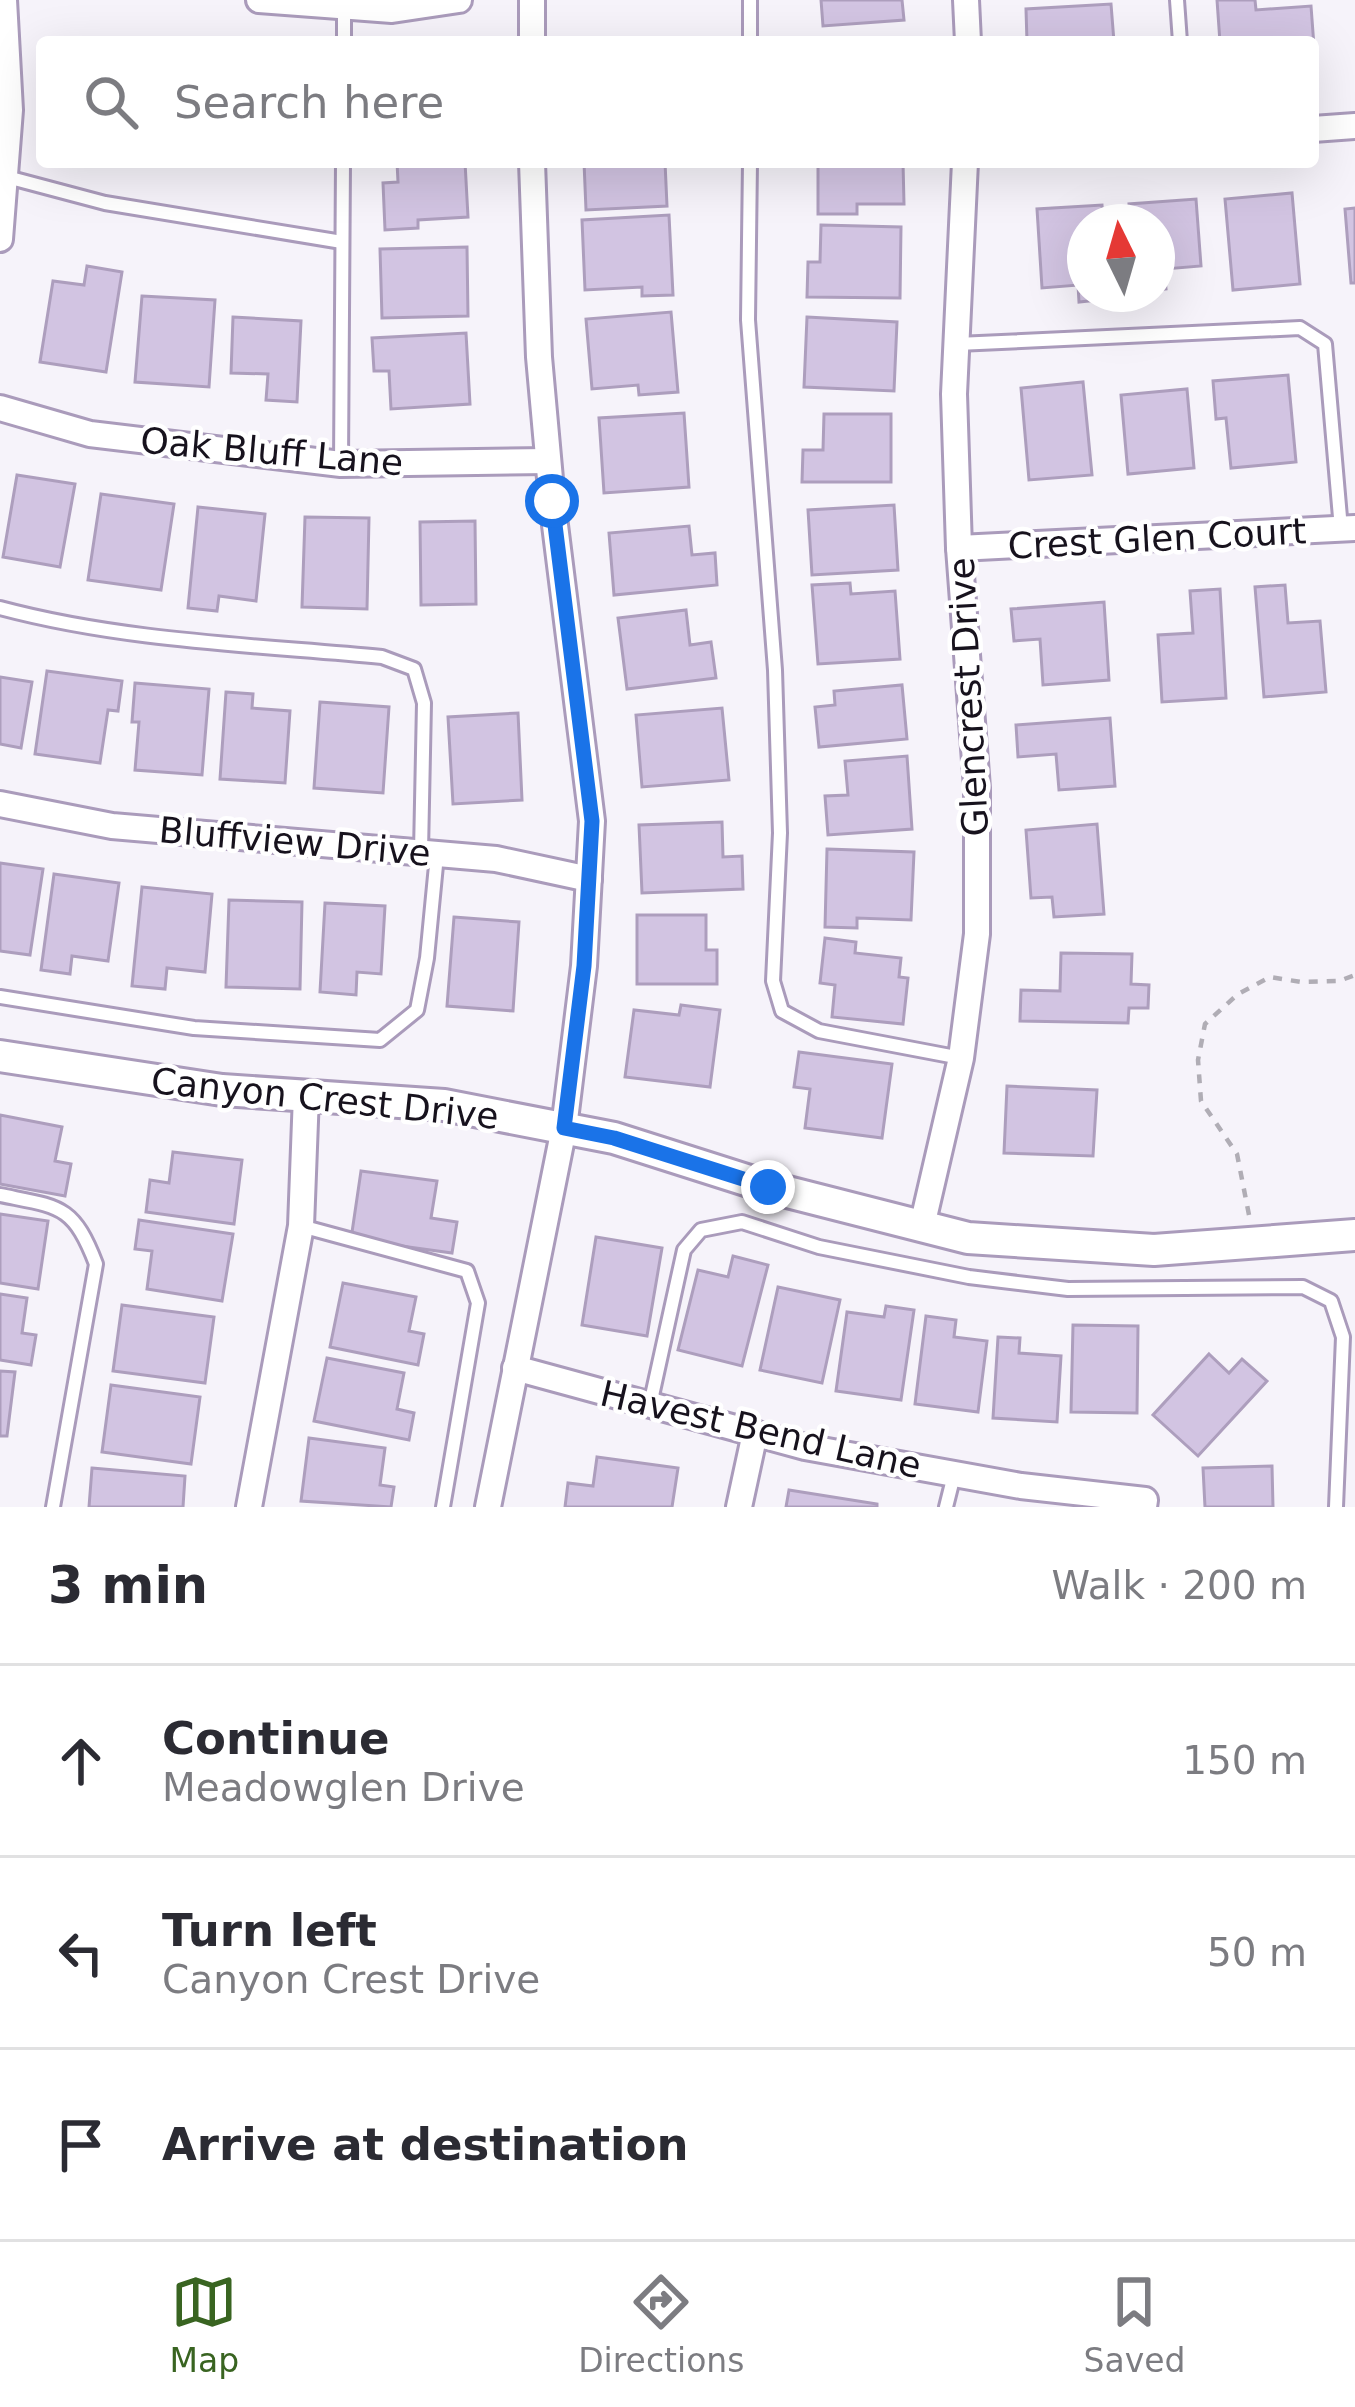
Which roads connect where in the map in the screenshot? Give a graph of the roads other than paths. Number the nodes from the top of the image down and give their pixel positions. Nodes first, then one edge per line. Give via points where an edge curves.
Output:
1 (4, 0) edge
2 (260, 0) edge
3 (459, 0) edge
4 (532, 0) edge
5 (750, 0) edge
6 (966, 0) edge
7 (1177, 0) edge
8 (344, 7) junction
9 (344, 36) edge
10 (532, 36) edge
11 (750, 36) edge
12 (968, 36) edge
13 (1180, 36) edge
14 (1355, 126) edge
15 (1319, 128) edge
16 (4, 145) edge
17 (343, 168) edge
18 (532, 168) edge
19 (750, 168) edge
20 (965, 168) edge
21 (7, 177) junction
22 (0, 238) edge
23 (343, 242) junction
24 (957, 344) junction
25 (0, 408) edge
26 (548, 461) junction
27 (341, 464) junction
28 (1348, 529) edge
29 (958, 548) junction
30 (0, 608) edge
31 (0, 804) edge
32 (429, 853) junction
33 (589, 879) junction
34 (0, 998) edge
35 (0, 1057) edge
36 (961, 1058) junction
37 (306, 1095) junction
38 (564, 1128) junction
39 (0, 1196) edge
40 (301, 1226) junction
41 (922, 1226) junction
42 (1355, 1235) edge
43 (515, 1368) junction
44 (1348, 1378) edge
45 (650, 1405) junction
46 (755, 1433) junction
47 (954, 1474) junction
48 (52, 1507) edge
49 (249, 1507) edge
50 (443, 1507) edge
51 (488, 1507) edge
52 (739, 1507) edge
53 (946, 1507) edge
54 (1144, 1507) edge
55 (1336, 1507) edge

1 - 16 street
2 - 8 street
3 - 8 street
4 - 10 street
5 - 11 lane
6 - 12 street
7 - 13 lane
8 - 9 lane
14 - 15 street
16 - 21 street
17 - 23 lane
18 - 26 street
19 - 36 lane via 748,320 780,833 773,981 782,1011 819,1031
20 - 24 street, Glencrest Drive
21 - 22 street
21 - 23 lane via 128,207
23 - 27 lane
24 - 28 lane via 1300,328 1324,344
24 - 29 street, Glencrest Drive
25 - 27 street, Oak Bluff Lane via 90,434
26 - 27 street, Oak Bluff Lane
26 - 33 street via 592,821
28 - 29 street, Crest Glen Court
29 - 36 street, Glencrest Drive via 977,850 977,934
30 - 32 lane via 172,638 382,657 414,669 424,703
31 - 32 street, Bluffview Drive via 112,826
32 - 33 street, Bluffview Drive
32 - 34 lane via 427,958 417,1010 380,1040 194,1028
33 - 38 street
35 - 37 street, Canyon Crest Drive
36 - 41 street, Glencrest Drive
37 - 38 street, Canyon Crest Drive via 444,1105
37 - 40 street
38 - 41 street, Canyon Crest Drive
38 - 43 street
39 - 48 lane via 53,1206 82,1228 96,1264
40 - 49 street
40 - 50 lane via 467,1271 478,1303
41 - 42 street, Canyon Crest Drive via 968,1238 1154,1250
43 - 45 street, Havest Bend Lane
43 - 51 street
44 - 45 lane via 1331,1301 1303,1287 1068,1289 840,1251 742,1222 700,1230 684,1250
44 - 55 lane
45 - 46 street, Havest Bend Lane
46 - 47 street, Havest Bend Lane
46 - 52 street
47 - 53 lane
47 - 54 street, Havest Bend Lane via 1145,1500

